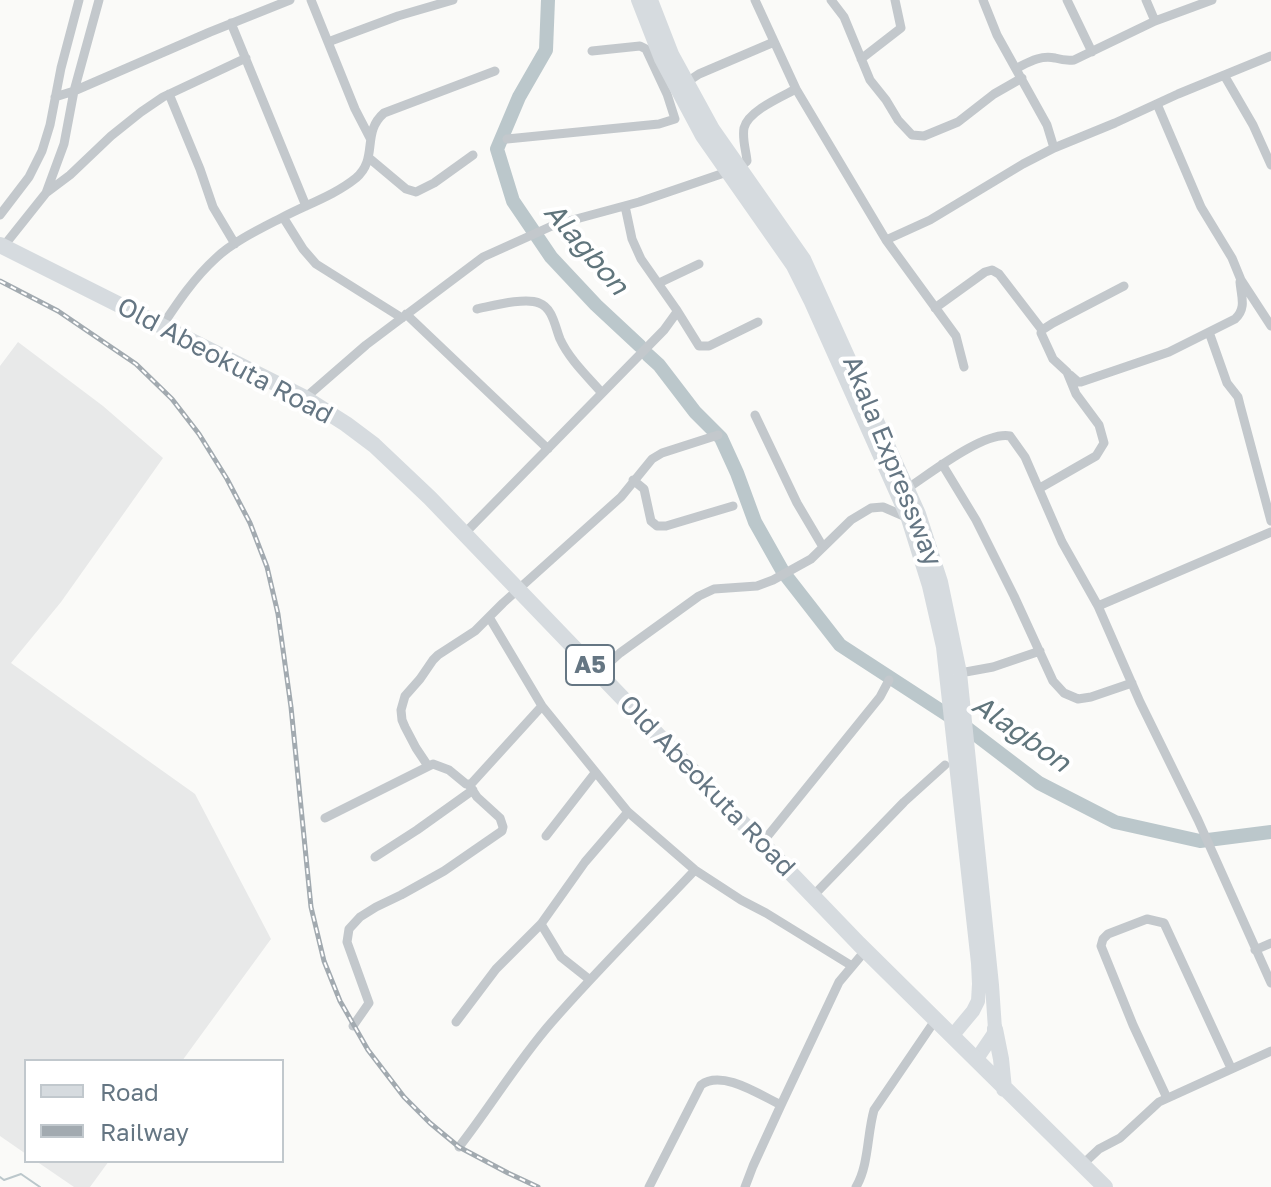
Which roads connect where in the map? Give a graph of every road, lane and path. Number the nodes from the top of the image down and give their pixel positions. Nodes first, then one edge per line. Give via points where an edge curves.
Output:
1 (79, 0) edge
2 (99, 0) edge
3 (290, 0) edge
4 (311, 0) edge
5 (453, 0) edge
6 (638, 0) edge
7 (651, 0) edge
8 (755, 0) edge
9 (831, 0) edge
10 (895, 0) edge
11 (983, 0) edge
12 (1067, 0) edge
13 (1146, 0) edge
14 (1212, 0) edge
15 (421, 4) edge
16 (1155, 21) junction
17 (231, 23) junction
18 (328, 42) junction
19 (774, 42) junction
20 (592, 51) dead end
21 (1092, 52) junction
22 (1271, 56) edge
23 (246, 58) junction
24 (861, 59) junction
25 (1017, 68) junction
26 (495, 71) dead end
27 (1224, 75) junction
28 (1022, 78) junction
29 (687, 82) junction
30 (796, 89) junction
31 (74, 91) junction
32 (169, 94) junction
33 (55, 97) junction
34 (1157, 104) junction
35 (691, 115) junction
36 (675, 119) junction
37 (1271, 132) edge
38 (370, 138) junction
39 (1259, 138) junction
40 (507, 139) dead end
41 (1054, 148) junction
42 (473, 155) dead end
43 (369, 158) junction
44 (1271, 165) edge
45 (734, 169) junction
46 (46, 193) junction
47 (306, 206) junction
48 (625, 206) junction
49 (0, 215) edge
50 (283, 217) junction
51 (886, 240) junction
52 (235, 244) junction
53 (2, 246) edge
54 (699, 264) dead end
55 (1239, 274) junction
56 (659, 283) junction
57 (1124, 286) dead end
58 (935, 308) junction
59 (477, 309) dead end
60 (677, 312) junction
61 (404, 316) junction
62 (758, 322) dead end
63 (162, 326) junction
64 (1271, 326) edge
65 (1042, 330) junction
66 (1209, 332) junction
67 (964, 367) dead end
68 (1067, 372) junction
69 (602, 393) junction
70 (305, 398) junction
71 (755, 415) dead end
72 (718, 435) dead end
73 (548, 449) junction
74 (942, 464) junction
75 (633, 480) junction
76 (908, 488) junction
77 (1040, 488) junction
78 (733, 506) dead end
79 (914, 517) junction
80 (1271, 521) edge
81 (1271, 532) edge
82 (464, 534) junction
83 (823, 547) junction
84 (518, 590) junction
85 (1098, 606) junction
86 (489, 617) junction
87 (1040, 651) junction
88 (598, 673) junction
89 (960, 673) junction
90 (889, 680) dead end
91 (1132, 683) junction
92 (542, 706) junction
93 (957, 707) junction
94 (959, 735) junction
95 (945, 765) dead end
96 (428, 766) junction
97 (595, 773) junction
98 (471, 788) junction
99 (628, 812) junction
100 (325, 818) dead end
101 (546, 836) dead end
102 (762, 843) junction
103 (375, 857) dead end
104 (695, 870) junction
105 (813, 896) junction
106 (541, 924) junction
107 (1271, 943) edge
108 (1255, 950) junction
109 (865, 951) junction
110 (852, 966) junction
111 (590, 980) junction
112 (1271, 983) edge
113 (936, 1019) junction
114 (456, 1022) dead end
115 (353, 1026) dead end
116 (995, 1029) junction
117 (953, 1035) junction
118 (1271, 1051) edge
119 (976, 1060) junction
120 (1231, 1068) junction
121 (1004, 1089) junction
122 (1167, 1098) junction
123 (781, 1105) junction
124 (459, 1147) dead end
125 (1083, 1164) junction
126 (649, 1187) edge
127 (745, 1187) edge
128 (856, 1187) edge
129 (1105, 1187) edge

1 - 33 street
2 - 31 street
3 - 17 street
4 - 18 street
5 - 15 street
6 - 35 main road, Akala Expressway
7 - 29 main road, Akala Expressway
8 - 19 street
9 - 24 street
10 - 24 street via 901,28
11 - 25 street
12 - 21 street
13 - 16 street
14 - 16 street
15 - 18 street
16 - 21 street
17 - 23 street
17 - 31 street
18 - 38 street
19 - 29 street
19 - 30 street
20 - 36 street via 646,49
21 - 25 street via 1066,61 1033,59
22 - 27 street
23 - 32 street
23 - 47 street
24 - 28 street via 898,120 918,137 958,122
25 - 28 street
26 - 38 street via 384,113
27 - 34 street
27 - 39 street
28 - 41 street
29 - 45 main road, Akala Expressway
30 - 45 street via 749,117 743,141 747,161
30 - 51 street
31 - 33 street
31 - 46 street via 64,144
32 - 46 street
32 - 52 street via 213,207
33 - 49 street via 37,163
34 - 41 street
34 - 55 street via 1201,207
35 - 36 street
35 - 45 main road, Akala Expressway via 702,136
36 - 40 street
37 - 39 street
38 - 43 street
39 - 44 street
41 - 51 street
42 - 43 street via 416,192
43 - 47 street via 356,178
45 - 48 street
45 - 76 main road, Akala Expressway via 804,259
45 - 79 main road, Akala Expressway via 793,266
46 - 53 street
47 - 50 street
48 - 56 street via 632,239
48 - 61 street via 554,225 483,257
50 - 52 street
50 - 61 street via 316,264
51 - 58 street
52 - 63 street via 186,291
53 - 63 highway, Old Abeokuta Road / A5
54 - 56 street
55 - 64 street
55 - 66 street via 1242,311
56 - 60 street
57 - 65 street
58 - 65 street via 992,270
58 - 67 street via 956,336
59 - 69 street via 537,301
60 - 62 street via 702,347
60 - 69 street
61 - 70 street
61 - 73 street
63 - 70 highway, Old Abeokuta Road / A5
65 - 68 street via 1051,355
66 - 68 street via 1169,352 1081,382
66 - 80 street via 1227,383 1238,397
68 - 77 street via 1104,443 1096,456
69 - 73 street
70 - 82 highway, Old Abeokuta Road / A5 via 374,445
71 - 83 street
72 - 75 street via 656,456
73 - 82 street
74 - 76 street
74 - 77 street via 1007,435
74 - 87 street via 976,520
75 - 78 street via 644,489 651,521 657,526
75 - 84 street
76 - 79 main road, Akala Expressway
77 - 85 street via 1062,542
79 - 83 street via 871,508
79 - 89 main road, Akala Expressway via 941,582
79 - 93 main road, Akala Expressway
81 - 85 street
82 - 84 highway, Old Abeokuta Road / A5
83 - 88 street via 766,583 714,589 699,596
84 - 86 street
84 - 88 highway, Old Abeokuta Road / A5
85 - 91 street
86 - 92 street
86 - 96 street via 438,655 405,696 402,720
87 - 89 street
87 - 91 street via 1053,681 1078,699
88 - 102 highway, Old Abeokuta Road / A5
89 - 93 main road, Akala Expressway
90 - 102 street
91 - 108 street
92 - 97 street
92 - 98 street
93 - 94 main road, Akala Expressway
94 - 116 main road, Akala Expressway via 991,962
94 - 117 main road, Akala Expressway via 979,984 973,1011
95 - 105 street
96 - 98 street via 443,766
96 - 100 street
97 - 99 street
97 - 101 street
98 - 103 street
98 - 115 street via 500,818 502,831 444,871 360,917 349,929 347,942 369,1003
99 - 104 street
99 - 106 street
102 - 105 highway, Old Abeokuta Road / A5
104 - 110 street
104 - 111 street
105 - 109 highway, Old Abeokuta Road / A5
106 - 111 street via 561,957
106 - 114 street via 496,969
107 - 108 street
108 - 112 street
109 - 110 street
109 - 113 highway, Old Abeokuta Road / A5
110 - 123 street via 839,982
111 - 124 street via 540,1036
113 - 117 highway, Old Abeokuta Road / A5
113 - 128 street via 874,1110
116 - 119 main road
116 - 121 highway
117 - 119 highway, Old Abeokuta Road / A5
118 - 120 street
119 - 121 highway, Old Abeokuta Road / A5
120 - 122 street
120 - 122 street via 1164,923 1147,919 1108,934 1101,946
121 - 125 highway, Old Abeokuta Road / A5
122 - 125 street
123 - 126 street via 732,1082 706,1081
123 - 127 street
125 - 129 highway, Old Abeokuta Road / A5

